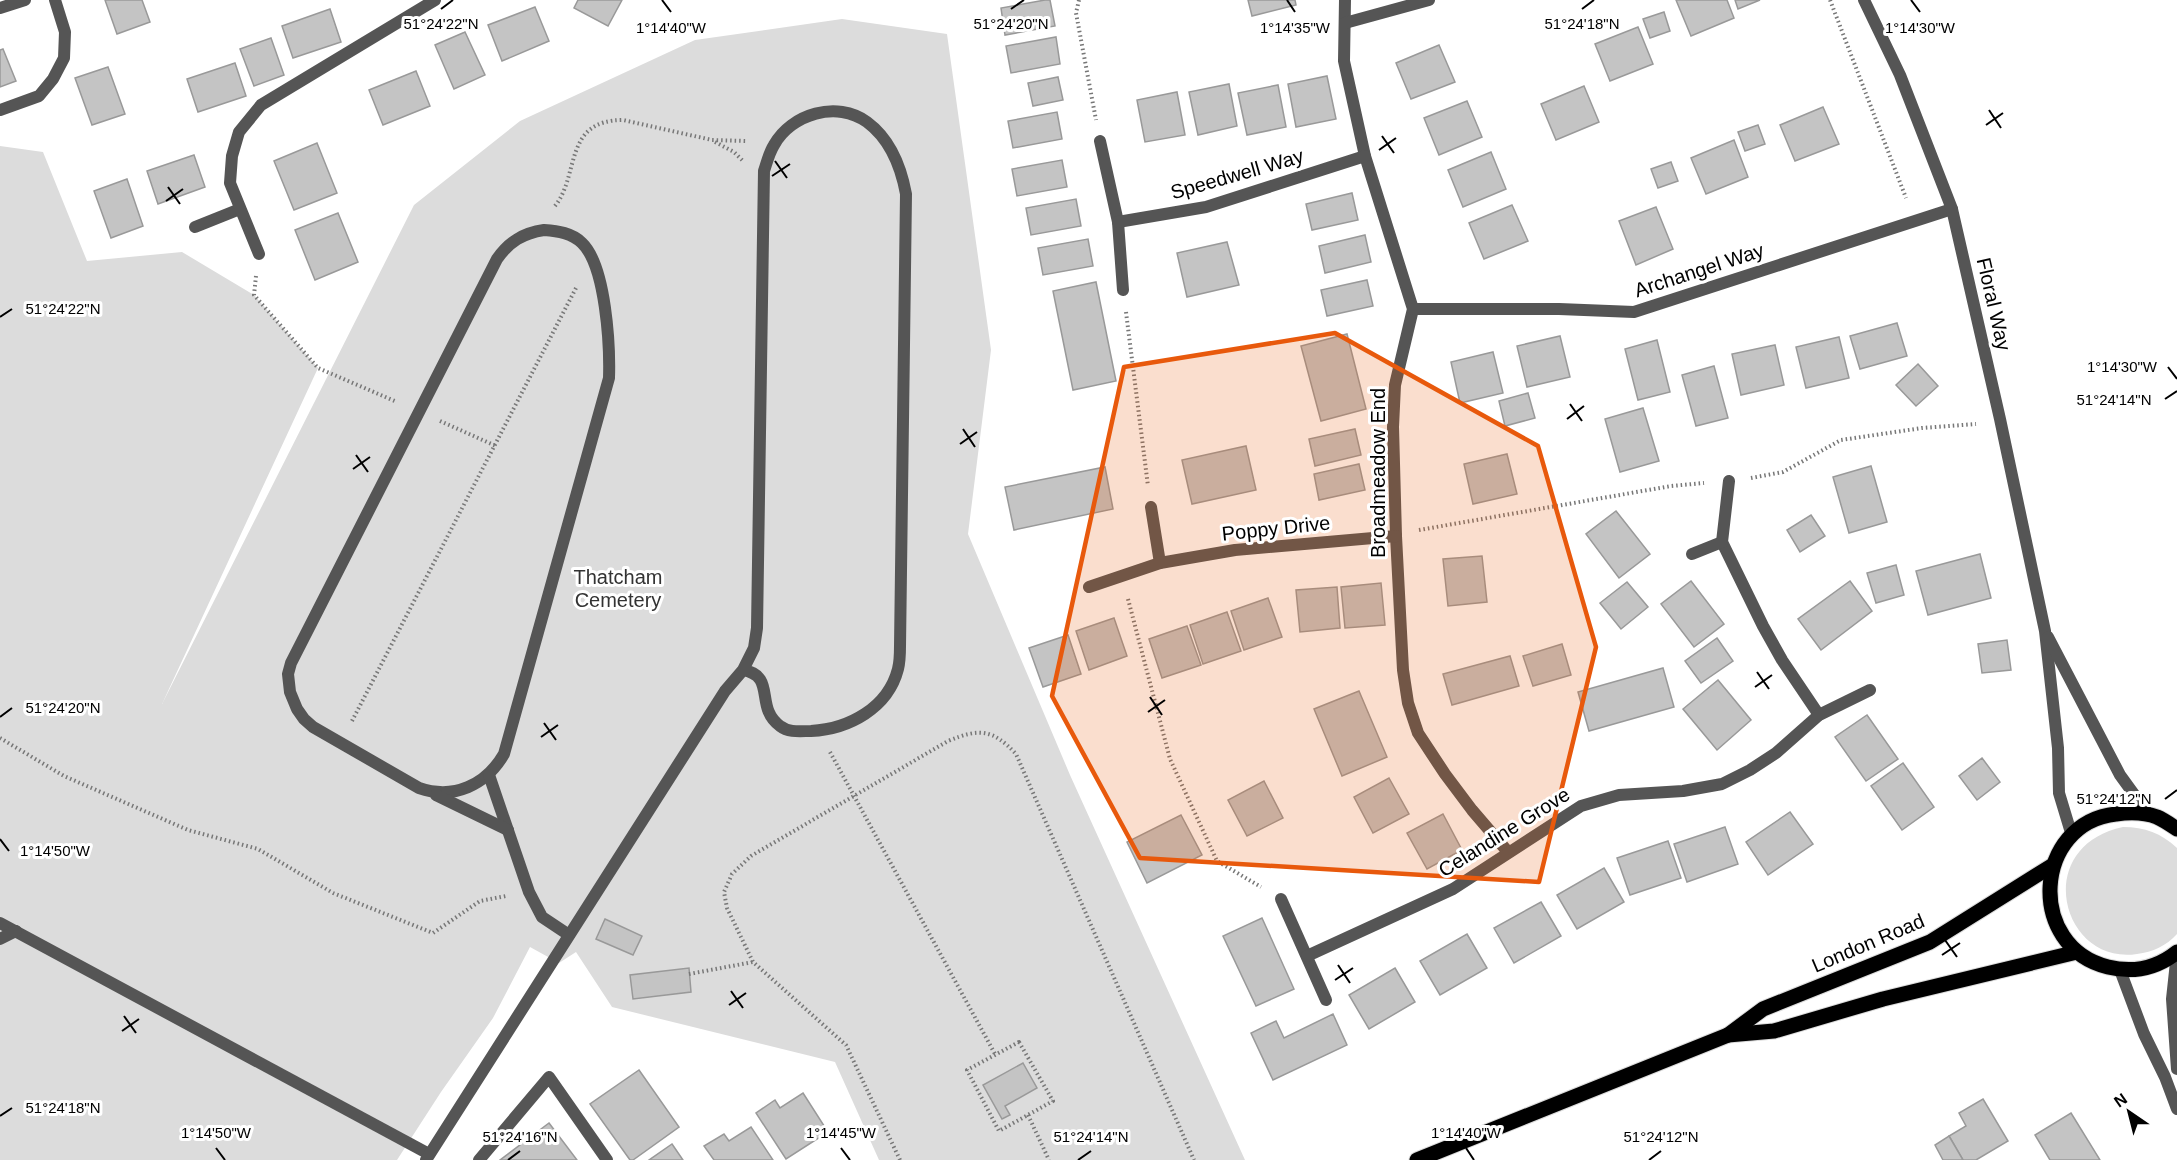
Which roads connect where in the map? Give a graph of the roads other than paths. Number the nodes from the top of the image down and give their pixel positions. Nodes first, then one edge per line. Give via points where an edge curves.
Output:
1 (25, 0) edge
2 (55, 0) edge
3 (435, 0) edge
4 (1346, 0) edge
5 (1429, 0) edge
6 (1864, 0) edge
7 (0, 8) edge
8 (1345, 23) junction
9 (0, 110) edge
10 (1100, 141) road end
11 (1365, 156) junction
12 (240, 209) junction
13 (1952, 210) junction
14 (1118, 222) junction
15 (195, 227) dead end
16 (259, 254) road end
17 (1124, 290) road end
18 (1413, 309) junction
19 (1729, 481) road end
20 (1151, 507) road end
21 (1396, 536) junction
22 (1722, 542) junction
23 (1692, 554) dead end
24 (1160, 563) junction
25 (1089, 587) dead end
26 (2045, 631) junction
27 (743, 670) junction
28 (1870, 690) dead end
29 (1819, 715) junction
30 (489, 775) junction
31 (432, 793) junction
32 (2149, 815) junction
33 (2177, 829) edge
34 (508, 830) junction
35 (2072, 836) junction
36 (1508, 852) junction
37 (2053, 864) junction
38 (1281, 899) road end
39 (0, 923) edge
40 (16, 931) junction
41 (569, 935) junction
42 (0, 939) edge
43 (2078, 952) junction
44 (2177, 952) edge
45 (1307, 956) junction
46 (2120, 970) junction
47 (1326, 1000) dead end
48 (1728, 1035) junction
49 (2177, 1069) edge
50 (2177, 1109) edge
51 (427, 1157) edge
52 (479, 1160) edge
53 (607, 1160) edge
54 (1417, 1160) edge

1 - 7 street
2 - 9 street via 65,32 64,58 39,96
3 - 12 street via 261,105 238,132 232,156 230,183
4 - 8 street
5 - 8 street
6 - 13 street, Floral Way via 1900,75
8 - 11 street via 1344,61
10 - 14 street
11 - 14 street, Speedwell Way via 1206,207
11 - 18 street
12 - 15 street
12 - 16 street
13 - 18 street, Archangel Way via 1634,312
13 - 26 street, Floral Way
14 - 17 street
18 - 21 street, Broadmeadow End via 1395,384
19 - 22 street
20 - 24 street
21 - 24 street, Poppy Drive via 1235,550
21 - 36 street, Broadmeadow End via 1403,670 1418,733 1444,774
22 - 23 street
22 - 29 street via 1777,652
24 - 25 street, Poppy Drive
26 - 32 street, Floral Way via 2120,775
26 - 35 street, Floral Way via 2059,793
27 - 27 street via 754,648 757,628 764,171 774,143 785,131 796,122 835,111 854,115 889,146 906,194 899,667 893,684 867,714 832,729 795,732 780,726 769,712 765,690 756,673
27 - 41 street via 725,691
28 - 29 street, Celandine Grove
29 - 36 street, Celandine Grove via 1776,753 1722,784 1619,795 1581,806
30 - 31 street via 459,791
30 - 31 street via 504,754 609,378 607,320 595,264 584,244 559,231 533,232 511,242 497,259 288,674 297,709 313,727
30 - 34 street
31 - 34 street
32 - 33 main road
32 - 35 main road via 2107,815 2084,825
34 - 41 street via 529,892 542,917
35 - 37 main road
36 - 45 street, Celandine Grove via 1453,889
37 - 43 main road via 2049,889 2052,914 2062,935
37 - 48 main road, London Road via 1930,942 1763,1010
38 - 45 street
39 - 40 street
40 - 42 street
40 - 51 street
41 - 51 street
43 - 46 main road via 2097,964
43 - 48 main road, London Road via 1883,999 1774,1031
44 - 46 main road via 2143,969
44 - 49 street via 2172,999
45 - 47 street
46 - 50 street
48 - 54 main road, London Road
52 - 53 street via 549,1077

